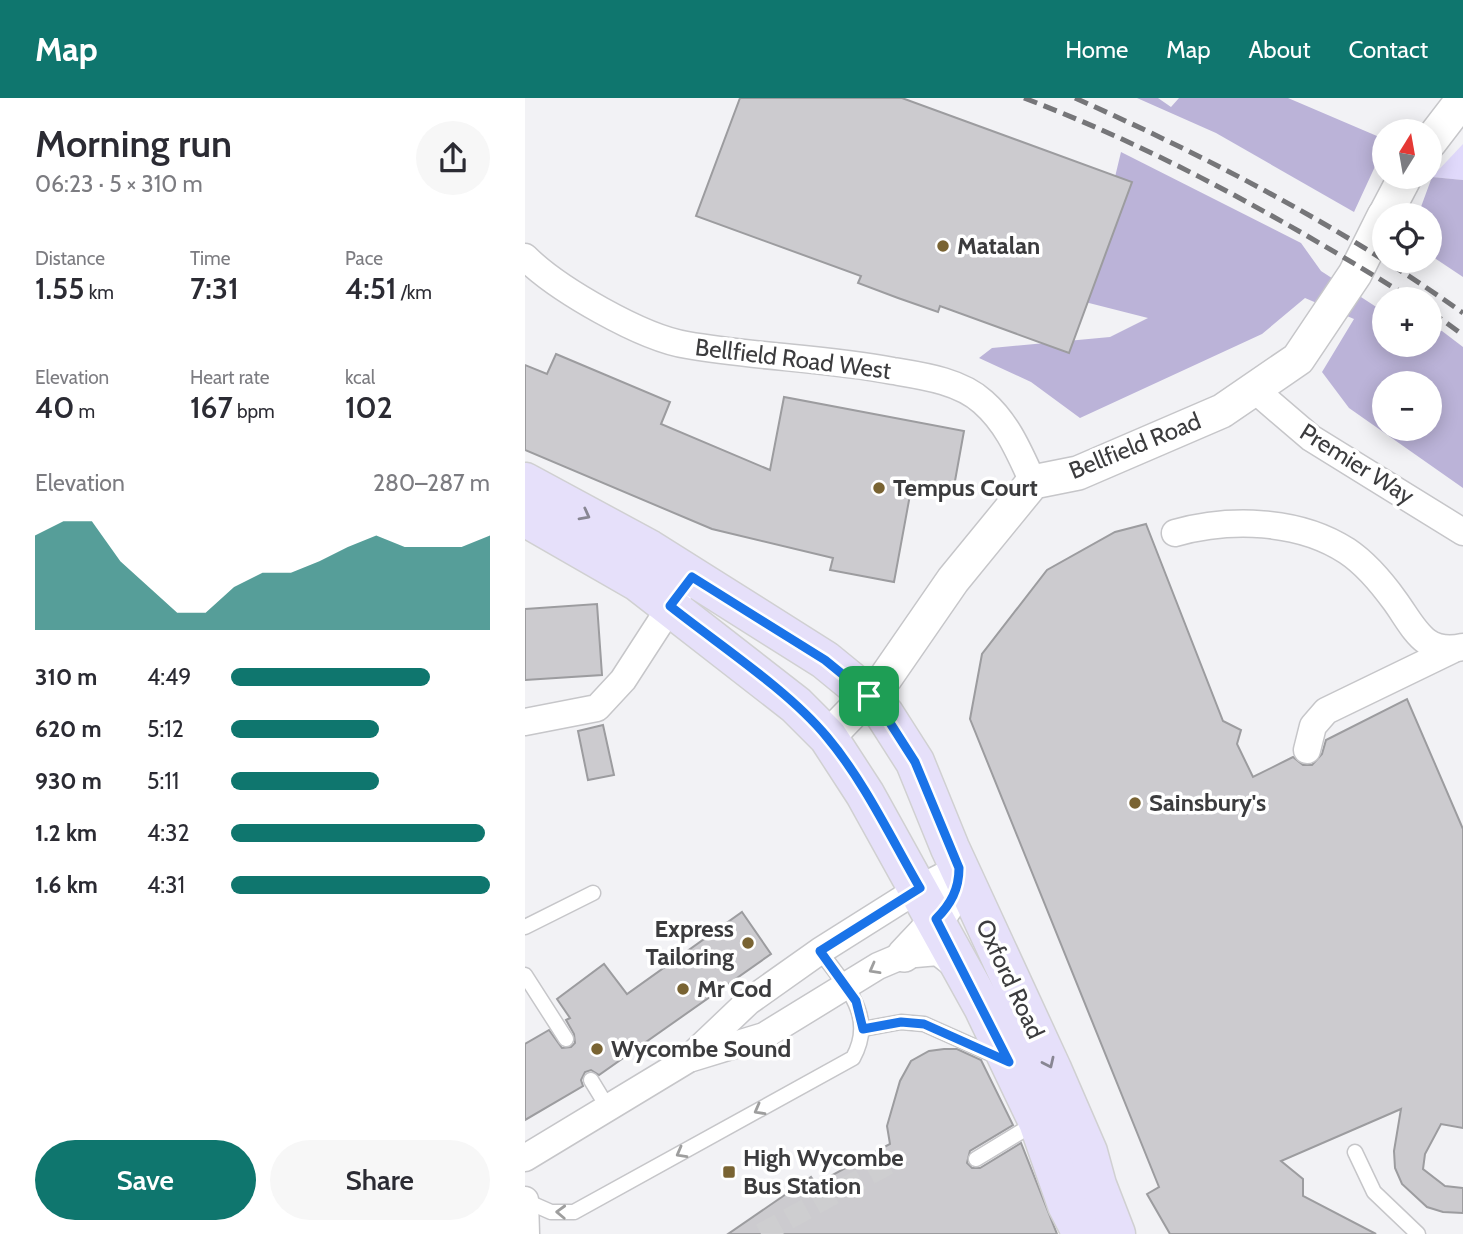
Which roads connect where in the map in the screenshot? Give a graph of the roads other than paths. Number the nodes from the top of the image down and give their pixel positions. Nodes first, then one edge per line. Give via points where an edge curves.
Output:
1 (1463, 99) edge
2 (1442, 126) edge
3 (1372, 241) edge
4 (525, 257) edge
5 (1255, 390) junction
6 (525, 482) edge
7 (1033, 482) junction
8 (525, 517) edge
9 (1463, 532) edge
10 (1175, 533) dead end
11 (681, 591) junction
12 (1457, 648) edge
13 (869, 696) junction
14 (525, 722) edge
15 (828, 737) junction
16 (1307, 750) dead end
17 (959, 868) junction
18 (593, 893) dead end
19 (928, 903) junction
20 (525, 927) edge
21 (820, 951) junction
22 (904, 955) junction
23 (965, 974) junction
24 (525, 975) edge
25 (845, 986) junction
26 (863, 1029) junction
27 (566, 1039) dead end
28 (687, 1060) junction
29 (1009, 1062) junction
30 (591, 1080) dead end
31 (608, 1108) junction
32 (1038, 1122) junction
33 (1355, 1152) dead end
34 (525, 1158) edge
35 (976, 1159) dead end
36 (525, 1200) edge
37 (526, 1234) edge
38 (1082, 1234) edge
39 (1116, 1234) edge
40 (1418, 1234) edge

1 - 2 street
3 - 5 street, Bellfield Road via 1298,359
4 - 7 street, Bellfield Road West via 544,276 591,303 684,345 858,364 948,383 981,400 1009,430
5 - 7 street, Bellfield Road via 1222,411 1078,473
5 - 9 street, Premier Way via 1311,438
6 -> 11 main road via 649,549
7 - 13 street via 953,580
8 - 11 main road via 638,582
10 - 12 street via 1200,526 1261,525 1325,540 1361,563 1395,600 1416,635 1431,646
11 - 13 main road, Oxford Road via 825,660
11 - 14 street via 623,680 597,708
11 - 15 main road, Oxford Road
12 - 16 street via 1326,711 1314,726
13 - 15 street
13 - 17 main road, Oxford Road via 915,762
15 - 19 main road, Oxford Road
17 - 19 street via 959,882 948,906
17 -> 39 main road, Oxford Road via 1088,1152
18 - 20 lane
19 - 21 street
19 - 22 street
19 - 23 main road, Oxford Road
21 - 25 lane
21 - 28 street via 748,1002
22 - 23 street via 938,952
22 -> 25 street
23 - 29 main road, Oxford Road
24 - 27 lane
25 - 26 lane via 856,1001
25 - 28 street via 764,1037
26 - 29 lane via 901,1022 924,1024
26 -> 36 lane via 853,1058 580,1209 551,1212
28 - 31 street
29 - 32 main road, Oxford Road
30 - 31 lane
31 - 34 street
32 - 35 lane
32 - 38 main road, Oxford Road
33 - 40 lane via 1374,1192
36 - 37 street

